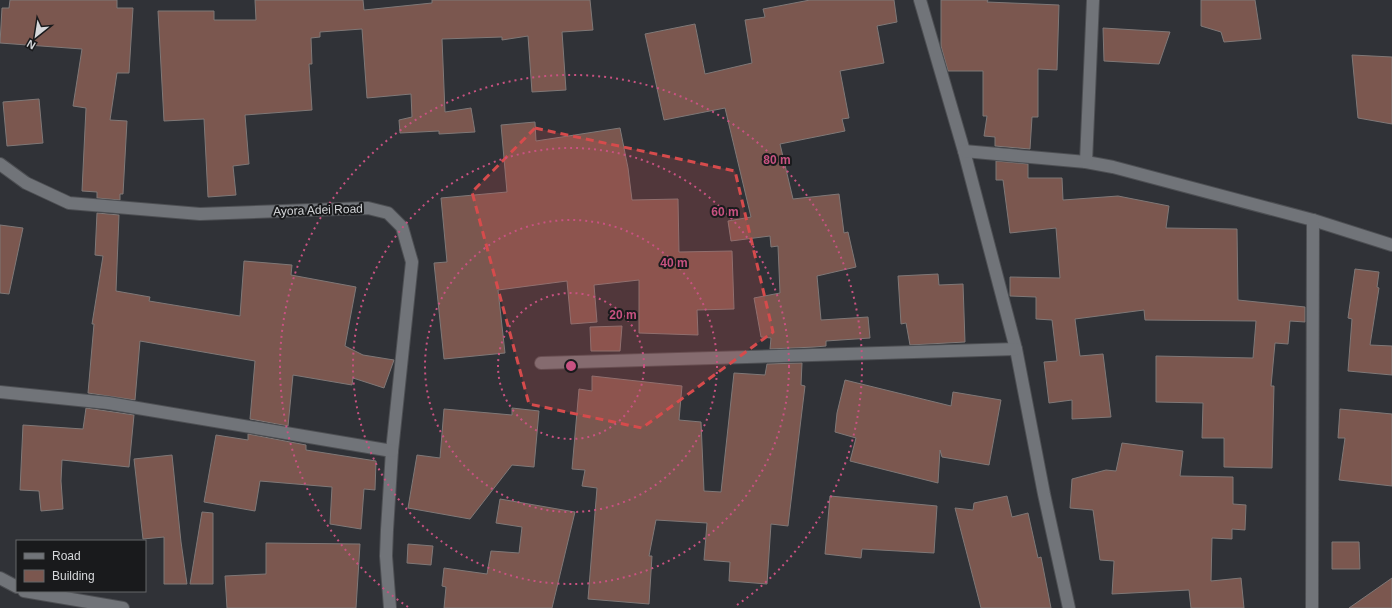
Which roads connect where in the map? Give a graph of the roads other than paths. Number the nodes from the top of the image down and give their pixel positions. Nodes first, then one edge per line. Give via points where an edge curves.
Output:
1 (920, 0) edge
2 (1092, 0) edge
3 (964, 151) junction
4 (1086, 162) junction
5 (0, 164) edge
6 (1313, 220) junction
7 (1392, 245) edge
8 (1016, 349) junction
9 (541, 363) dead end
10 (0, 392) edge
11 (392, 451) junction
12 (0, 578) edge
13 (16, 586) edge
14 (30, 592) edge
15 (123, 608) edge
16 (390, 608) edge
17 (1069, 608) edge
18 (1312, 608) edge

1 - 3 street
2 - 4 street
3 - 4 street
3 - 8 street
4 - 6 street
5 - 11 street, Ayora Adei Road via 26,183 69,203 200,214 368,208 388,213 402,227 412,262
6 - 7 street
6 - 18 street
8 - 9 street
8 - 17 street
10 - 11 street via 108,403
11 - 16 street, Ayora Adei Road via 386,556
12 - 13 street
14 - 15 street

